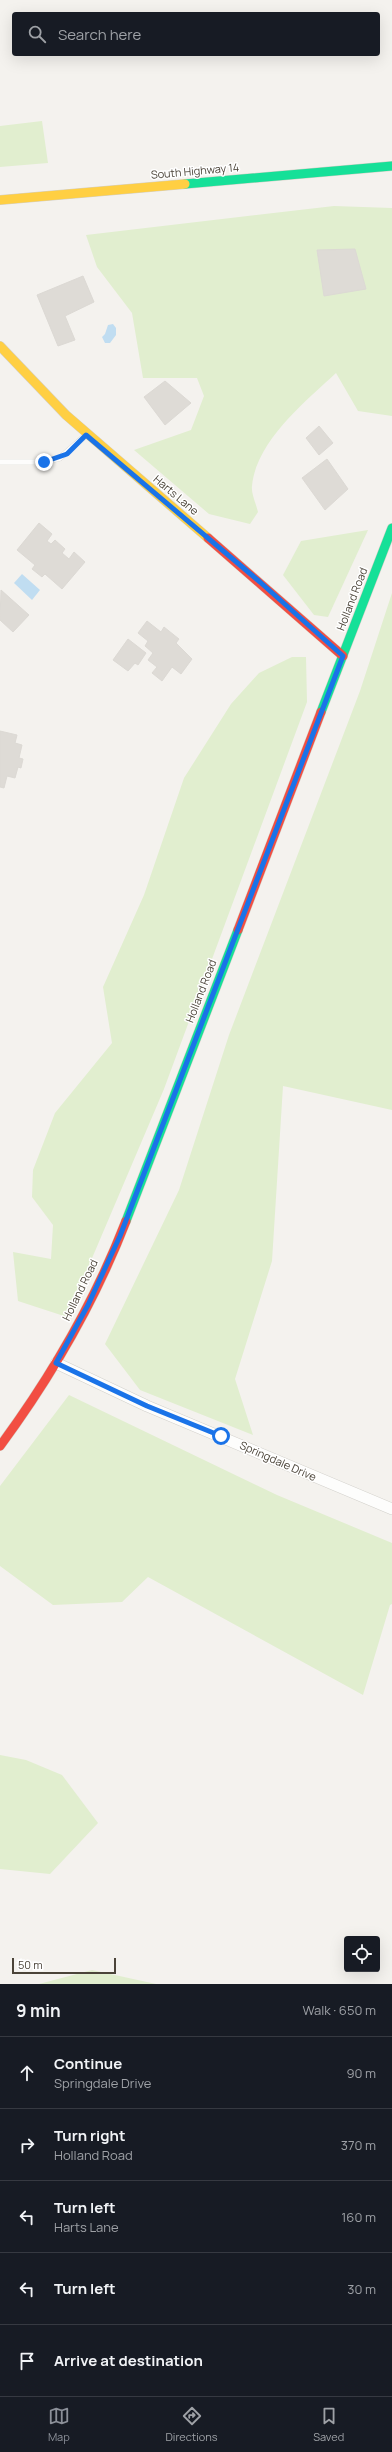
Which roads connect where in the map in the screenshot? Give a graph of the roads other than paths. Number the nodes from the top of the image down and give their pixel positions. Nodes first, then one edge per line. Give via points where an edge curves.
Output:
1 (392, 166) edge
2 (0, 200) edge
3 (0, 346) edge
4 (86, 435) junction
5 (0, 462) edge
6 (392, 528) edge
7 (343, 656) junction
8 (56, 1363) junction
9 (0, 1446) edge
10 (392, 1509) edge

1 - 2 street, South Highway 14
3 - 4 street, Harts Lane via 36,387
4 - 5 lane via 60,458 44,462
4 - 7 street, Harts Lane
6 - 7 street, Holland Road
7 - 8 street, Holland Road via 120,1236 88,1305
8 - 9 street, Holland Road
8 - 10 street, Springdale Drive via 147,1406

